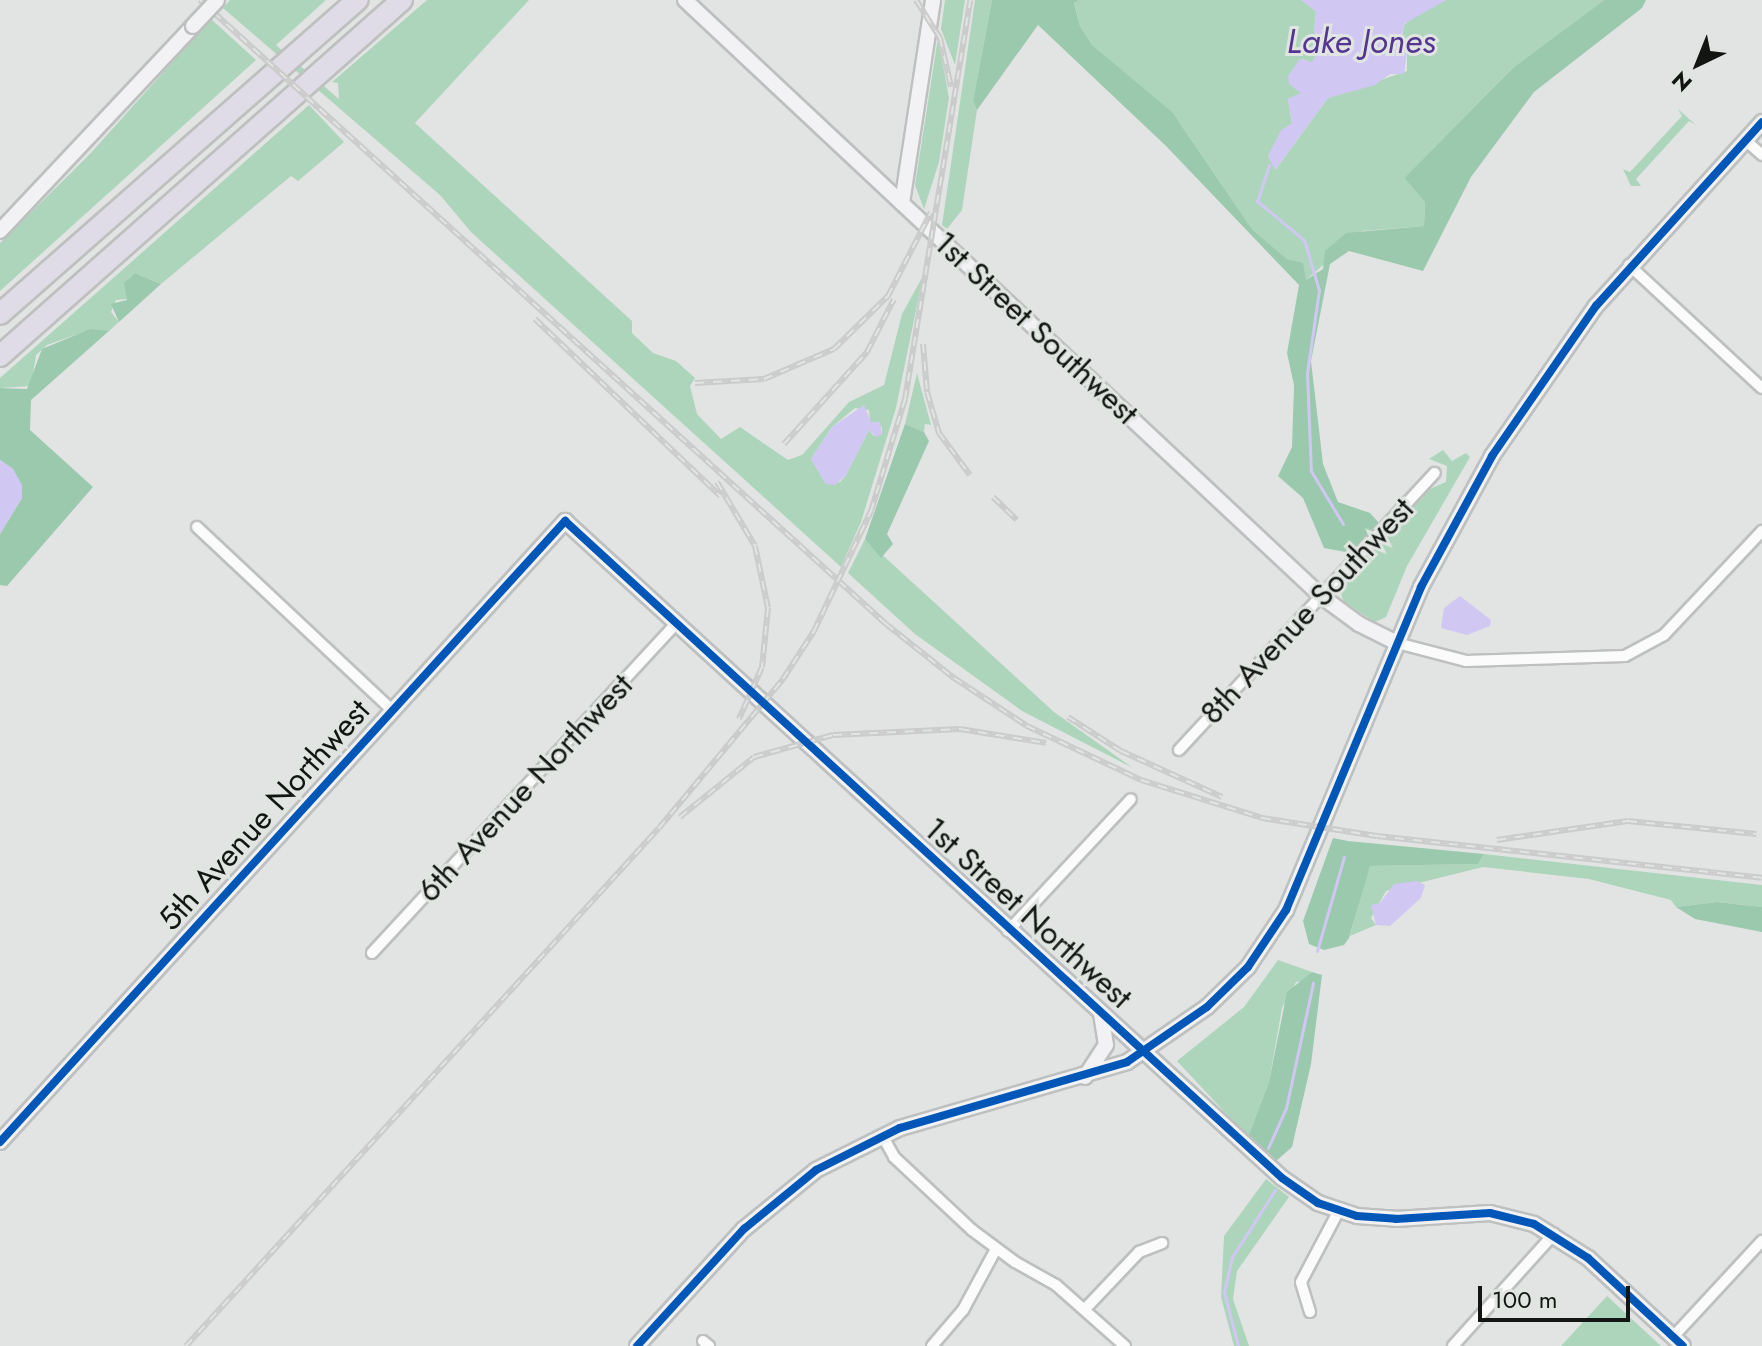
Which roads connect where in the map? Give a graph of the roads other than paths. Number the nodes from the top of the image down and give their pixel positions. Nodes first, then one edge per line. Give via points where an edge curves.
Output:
1 (217, 0) edge
2 (358, 0) edge
3 (402, 0) edge
4 (685, 0) edge
5 (933, 0) edge
6 (1762, 122) edge
7 (1745, 140) junction
8 (1762, 155) edge
9 (902, 203) junction
10 (0, 231) edge
11 (1629, 265) junction
12 (0, 314) edge
13 (0, 356) edge
14 (1762, 388) edge
15 (1435, 473) dead end
16 (565, 521) joint
17 (197, 527) dead end
18 (1762, 531) edge
19 (1321, 596) junction
20 (677, 623) junction
21 (1397, 643) junction
22 (392, 710) junction
23 (1179, 750) dead end
24 (1131, 799) dead end
25 (1008, 931) junction
26 (372, 953) dead end
27 (1101, 1012) junction
28 (1147, 1053) junction
29 (1083, 1079) junction
30 (882, 1135) junction
31 (0, 1142) edge
32 (1338, 1212) junction
33 (1554, 1234) junction
34 (1762, 1241) edge
35 (1162, 1243) dead end
36 (996, 1249) junction
37 (1085, 1309) junction
38 (1310, 1312) dead end
39 (1678, 1341) edge
40 (637, 1346) edge
41 (932, 1346) edge
42 (1125, 1346) edge
43 (1453, 1346) edge

1 - 10 street, bridge
2 - 12 highway
3 - 13 highway
4 - 9 street, 1st Street Southwest
5 - 9 street
6 - 7 street
7 - 8 street
7 - 11 street
9 - 19 street, 1st Street Southwest
11 - 14 street
11 - 21 street via 1563,349 1496,448 1425,579
15 - 19 street, 8th Avenue Southwest
16 - 20 street, 1st Street Northwest
16 - 22 street, 5th Avenue Northwest
17 - 22 street
18 - 21 street via 1664,635 1625,656 1466,661
19 - 21 street, 1st Street Southwest
19 - 23 street, 8th Avenue Southwest
20 - 25 street, 1st Street Northwest
20 - 26 street, 6th Avenue Northwest
21 - 28 street via 1286,910 1248,967
22 - 31 street, 5th Avenue Northwest
24 - 25 street
25 - 27 street, 1st Street Northwest
27 - 28 street, 1st Street Northwest
27 - 29 street via 1106,1045
28 - 29 street
28 - 32 street, 1st Street Northwest via 1282,1178
29 - 30 street
30 - 36 street via 894,1157
30 - 40 street via 816,1170 764,1210
32 - 33 street, 1st Street Northwest via 1396,1219 1490,1213
32 - 38 street via 1301,1282
33 - 39 street
33 - 43 street
34 - 39 street
35 - 37 street via 1139,1252
36 - 37 street
36 - 41 street via 963,1310
37 - 42 street

